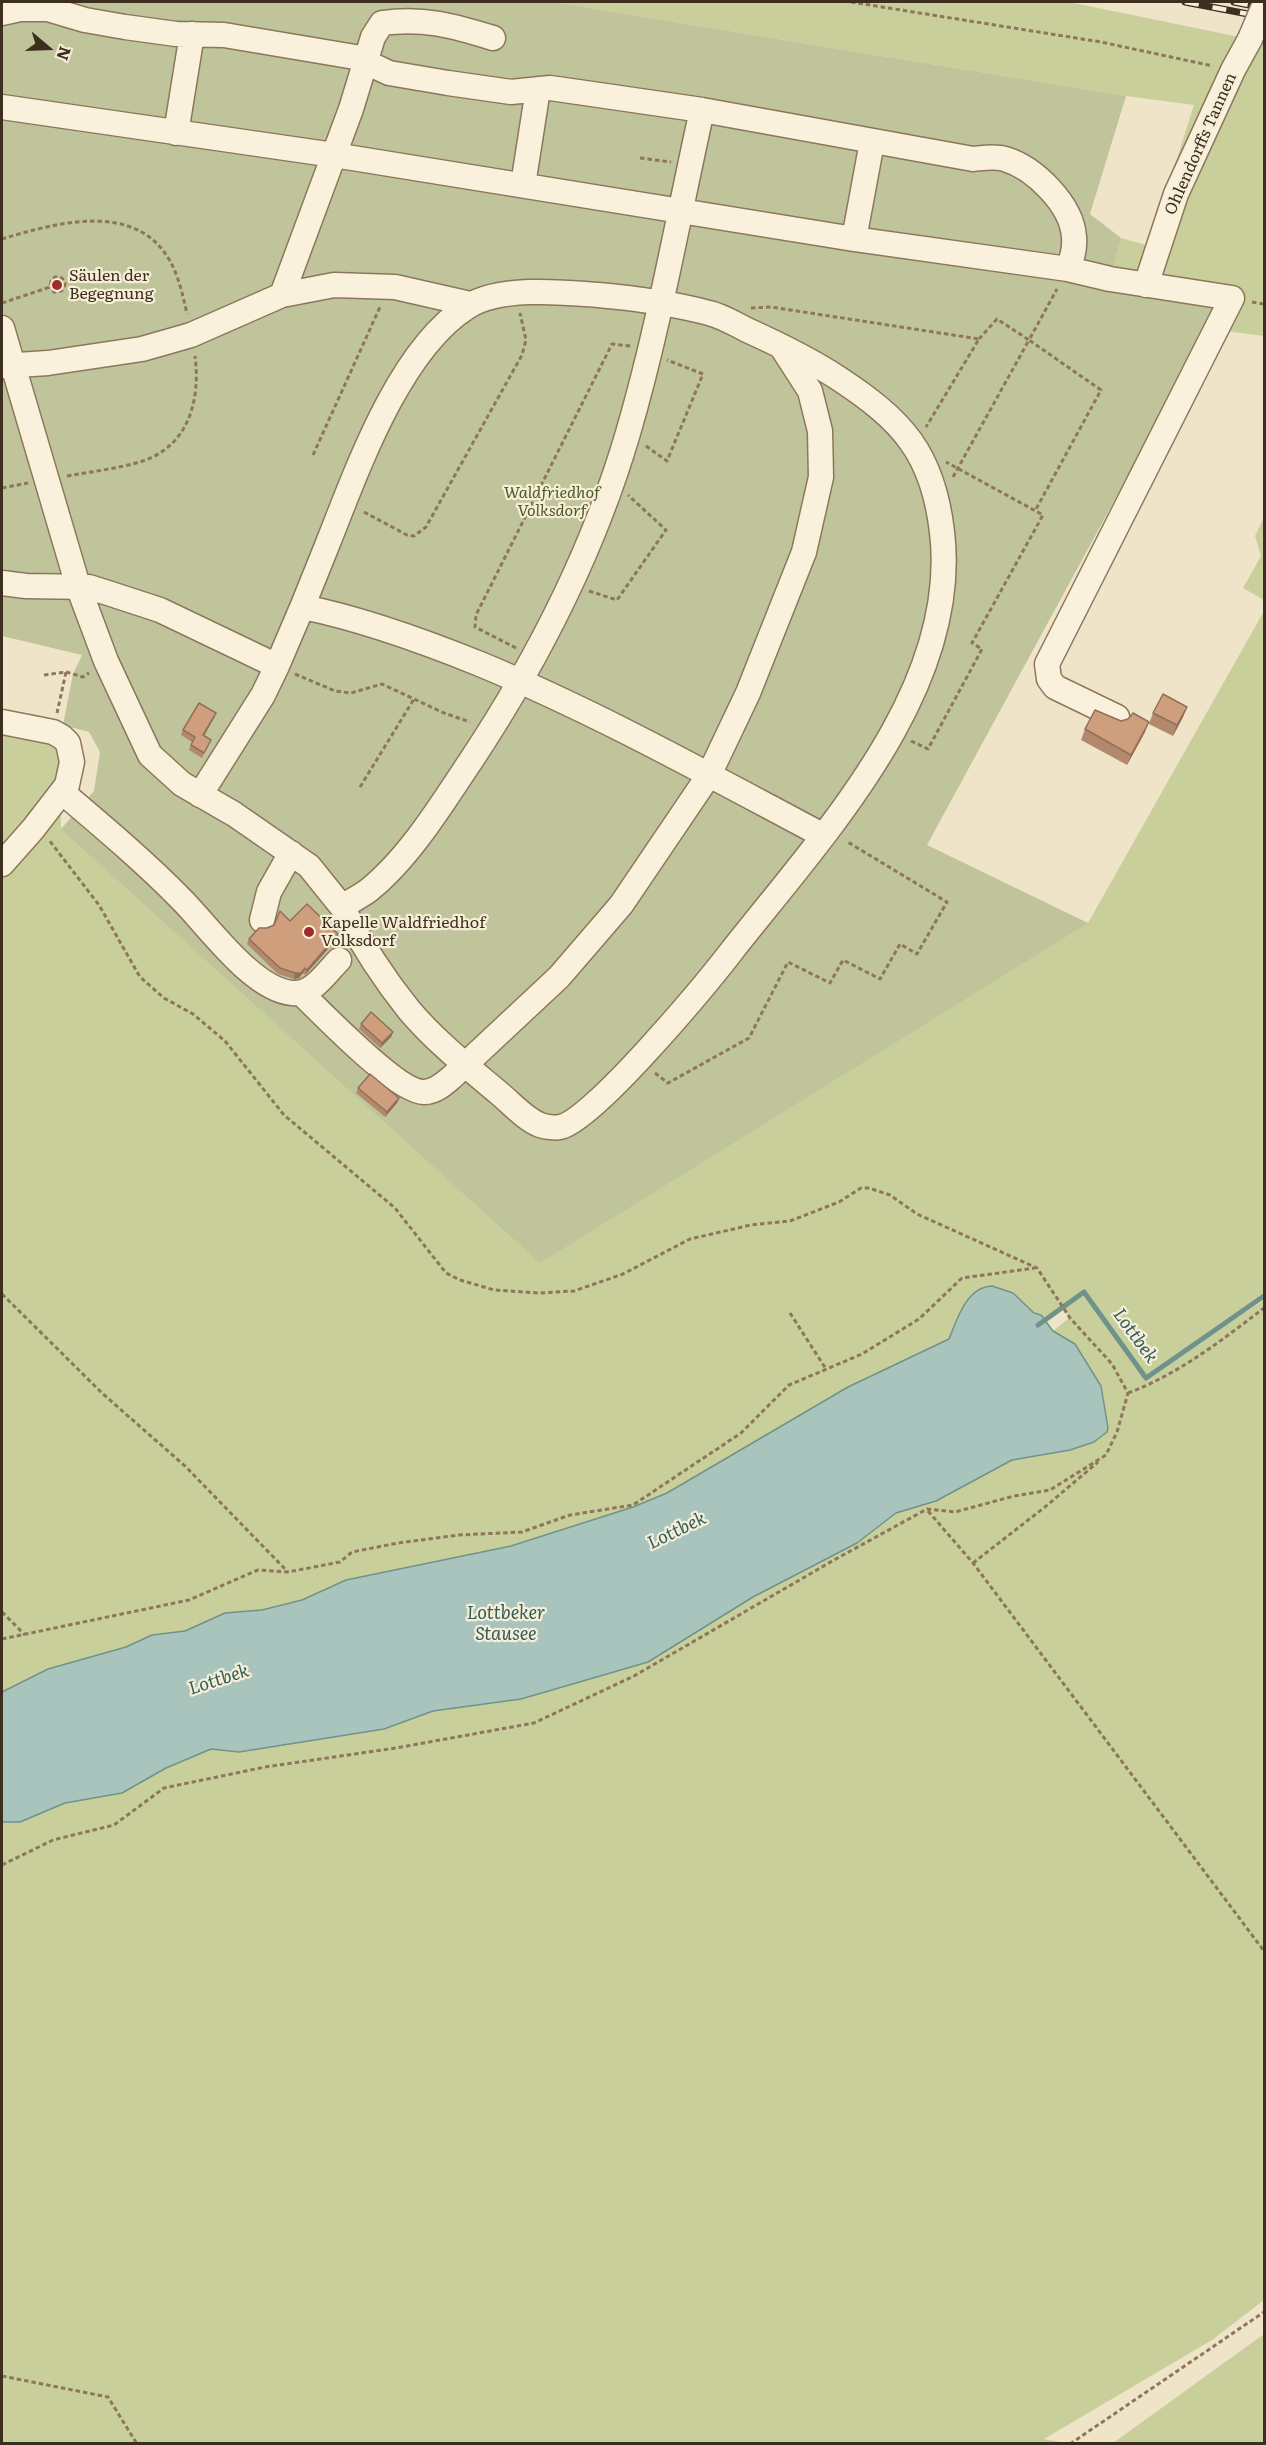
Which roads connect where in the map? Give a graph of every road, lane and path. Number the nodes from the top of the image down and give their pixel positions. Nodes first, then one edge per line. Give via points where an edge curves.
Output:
1 (851, 2) edge
2 (1264, 6) edge
3 (2, 14) edge
4 (192, 34) junction
5 (493, 38) dead end
6 (364, 62) junction
7 (1233, 70) junction
8 (538, 89) junction
9 (2, 107) edge
10 (702, 111) junction
11 (176, 132) junction
12 (872, 142) junction
13 (334, 154) junction
14 (640, 158) dead end
15 (690, 164) junction
16 (523, 185) junction
17 (680, 211) junction
18 (854, 239) junction
19 (1068, 269) junction
20 (1146, 285) junction
21 (389, 286) junction
22 (50, 287) junction
23 (514, 294) junction
24 (282, 295) junction
25 (2, 303) edge
26 (470, 304) junction
27 (660, 304) junction
28 (714, 314) junction
29 (2, 328) edge
30 (979, 339) junction
31 (1029, 340) junction
32 (781, 346) junction
33 (648, 352) junction
34 (7, 365) edge
35 (628, 434) junction
36 (915, 446) junction
37 (313, 455) dead end
38 (958, 468) junction
39 (612, 480) junction
40 (939, 500) junction
41 (344, 502) junction
42 (1035, 511) junction
43 (2, 583) edge
44 (570, 585) junction
45 (78, 586) junction
46 (303, 607) junction
47 (534, 656) junction
48 (277, 666) junction
49 (44, 675) dead end
50 (520, 681) junction
51 (414, 699) junction
52 (1117, 717) edge
53 (2, 722) edge
54 (490, 731) junction
55 (893, 733) junction
56 (58, 735) junction
57 (709, 775) junction
58 (360, 787) dead end
59 (62, 792) junction
60 (200, 795) junction
61 (33, 829) junction
62 (824, 832) junction
63 (291, 853) junction
64 (2, 864) edge
65 (342, 907) junction
66 (262, 920) dead end
67 (339, 960) dead end
68 (301, 993) junction
69 (465, 1064) junction
70 (668, 1083) dead end
71 (1037, 1268) junction
72 (2, 1294) edge
73 (1264, 1308) edge
74 (790, 1313) dead end
75 (826, 1369) junction
76 (1128, 1393) junction
77 (1106, 1455) junction
78 (927, 1509) junction
79 (973, 1563) junction
80 (288, 1572) junction
81 (2, 1612) edge
82 (25, 1635) junction
83 (2, 1639) edge
84 (2, 1865) edge
85 (1264, 1951) edge
86 (1264, 2312) edge
87 (2, 2376) edge
88 (137, 2444) edge
89 (1070, 2444) edge

1 - 7 path via 1101,42
2 - 7 street, Ohlendorffs Tannen, bridge
3 - 4 street via 20,9 48,9 125,27
4 - 6 street via 286,45
4 - 11 street
5 - 6 street via 448,24 407,19 382,23
6 - 8 street via 389,73 448,83 511,92
6 - 13 street
7 - 20 street, Ohlendorffs Tannen via 1176,194
8 - 10 street
8 - 16 street
9 - 11 street
10 - 12 street
10 - 15 street
11 - 13 street
12 - 18 street
12 - 19 street via 973,159 1006,159 1025,169 1054,193 1066,213 1074,235 1074,255
13 - 16 street
13 - 24 street
14 - 15 path
15 - 17 street
16 - 17 street
17 - 18 street
17 - 27 street
18 - 19 street
19 - 20 street
19 - 31 path
20 - 52 street via 1232,298 1047,664 1049,679 1055,687
21 - 24 street via 334,285
21 - 26 street
21 - 37 path
22 - 22 path via 59,292 65,283 55,277
22 - 25 path
23 - 26 street
23 - 27 street via 573,292
23 - 41 path via 525,332 522,355 426,527 414,536 407,535
24 - 34 street via 191,335 142,349 69,361
26 - 41 street via 441,328 415,361 391,399
27 - 28 street
27 - 33 street
28 - 30 path via 771,307
28 - 32 street
29 - 34 street
30 - 31 path via 997,320
30 - 36 path
31 - 38 path
31 - 42 path via 1101,390
32 - 36 street via 864,395
32 - 57 street via 810,391 820,431 821,477 801,561 748,693
33 - 35 street
33 - 35 path via 703,374 667,461
33 - 47 path via 612,344 476,615 475,627
34 - 45 street
35 - 39 street
36 - 38 path
36 - 40 street
38 - 40 path
38 - 42 path
39 - 44 street
39 - 44 path via 666,530 617,600
40 - 55 street via 943,591 933,639 914,693
41 - 46 street
42 - 55 path via 1043,515 972,643 982,649 928,749
43 - 45 street
44 - 47 street
45 - 48 street via 160,610
45 - 60 street via 106,661 150,755 166,772
46 - 48 street
46 - 50 street via 431,644
47 - 50 street
48 - 51 path via 335,691 360,692 382,684
48 - 60 street
49 - 56 path via 66,672
50 - 54 street
50 - 57 street via 636,735
51 - 54 path
51 - 58 path
53 - 56 street
54 - 65 street via 410,846 369,890
55 - 62 street via 852,798
56 - 59 street via 68,743 72,762
57 - 62 street
57 - 69 street via 621,905 559,977
59 - 61 street
59 - 68 street via 182,900 253,974 279,990
60 - 63 street
61 - 64 street
61 - 71 path via 49,840 99,905 140,977 225,1041 284,1114 395,1208 446,1273 460,1280 494,1290 574,1291 623,1274 690,1239 790,1221 839,1202 861,1188 890,1195 917,1214
62 - 69 street via 706,983 578,1119 566,1126 543,1126 528,1118
62 - 70 path via 947,902 917,954 900,944 880,980 843,960 830,983 788,962 749,1038
63 - 65 street via 309,866
63 - 66 street via 269,892
65 - 69 street via 410,1011
67 - 68 street
68 - 69 street via 391,1077 415,1091 442,1086
71 - 75 path via 962,1278 919,1320 862,1354
71 - 76 path via 1068,1316 1112,1365
72 - 80 path via 103,1394 185,1466
73 - 76 path via 1212,1347 1151,1385
74 - 75 path
75 - 80 path via 789,1385 741,1433 633,1505 570,1515 522,1532 459,1535 386,1545 352,1552 340,1562
76 - 77 path
77 - 78 path via 1050,1490 955,1512
77 - 79 path
78 - 79 path
78 - 84 path via 634,1676 534,1723 266,1767 164,1788 114,1825 53,1840
79 - 85 path
80 - 82 path via 258,1570 189,1600
81 - 82 path
82 - 83 path
86 - 89 path
87 - 88 path via 108,2397

